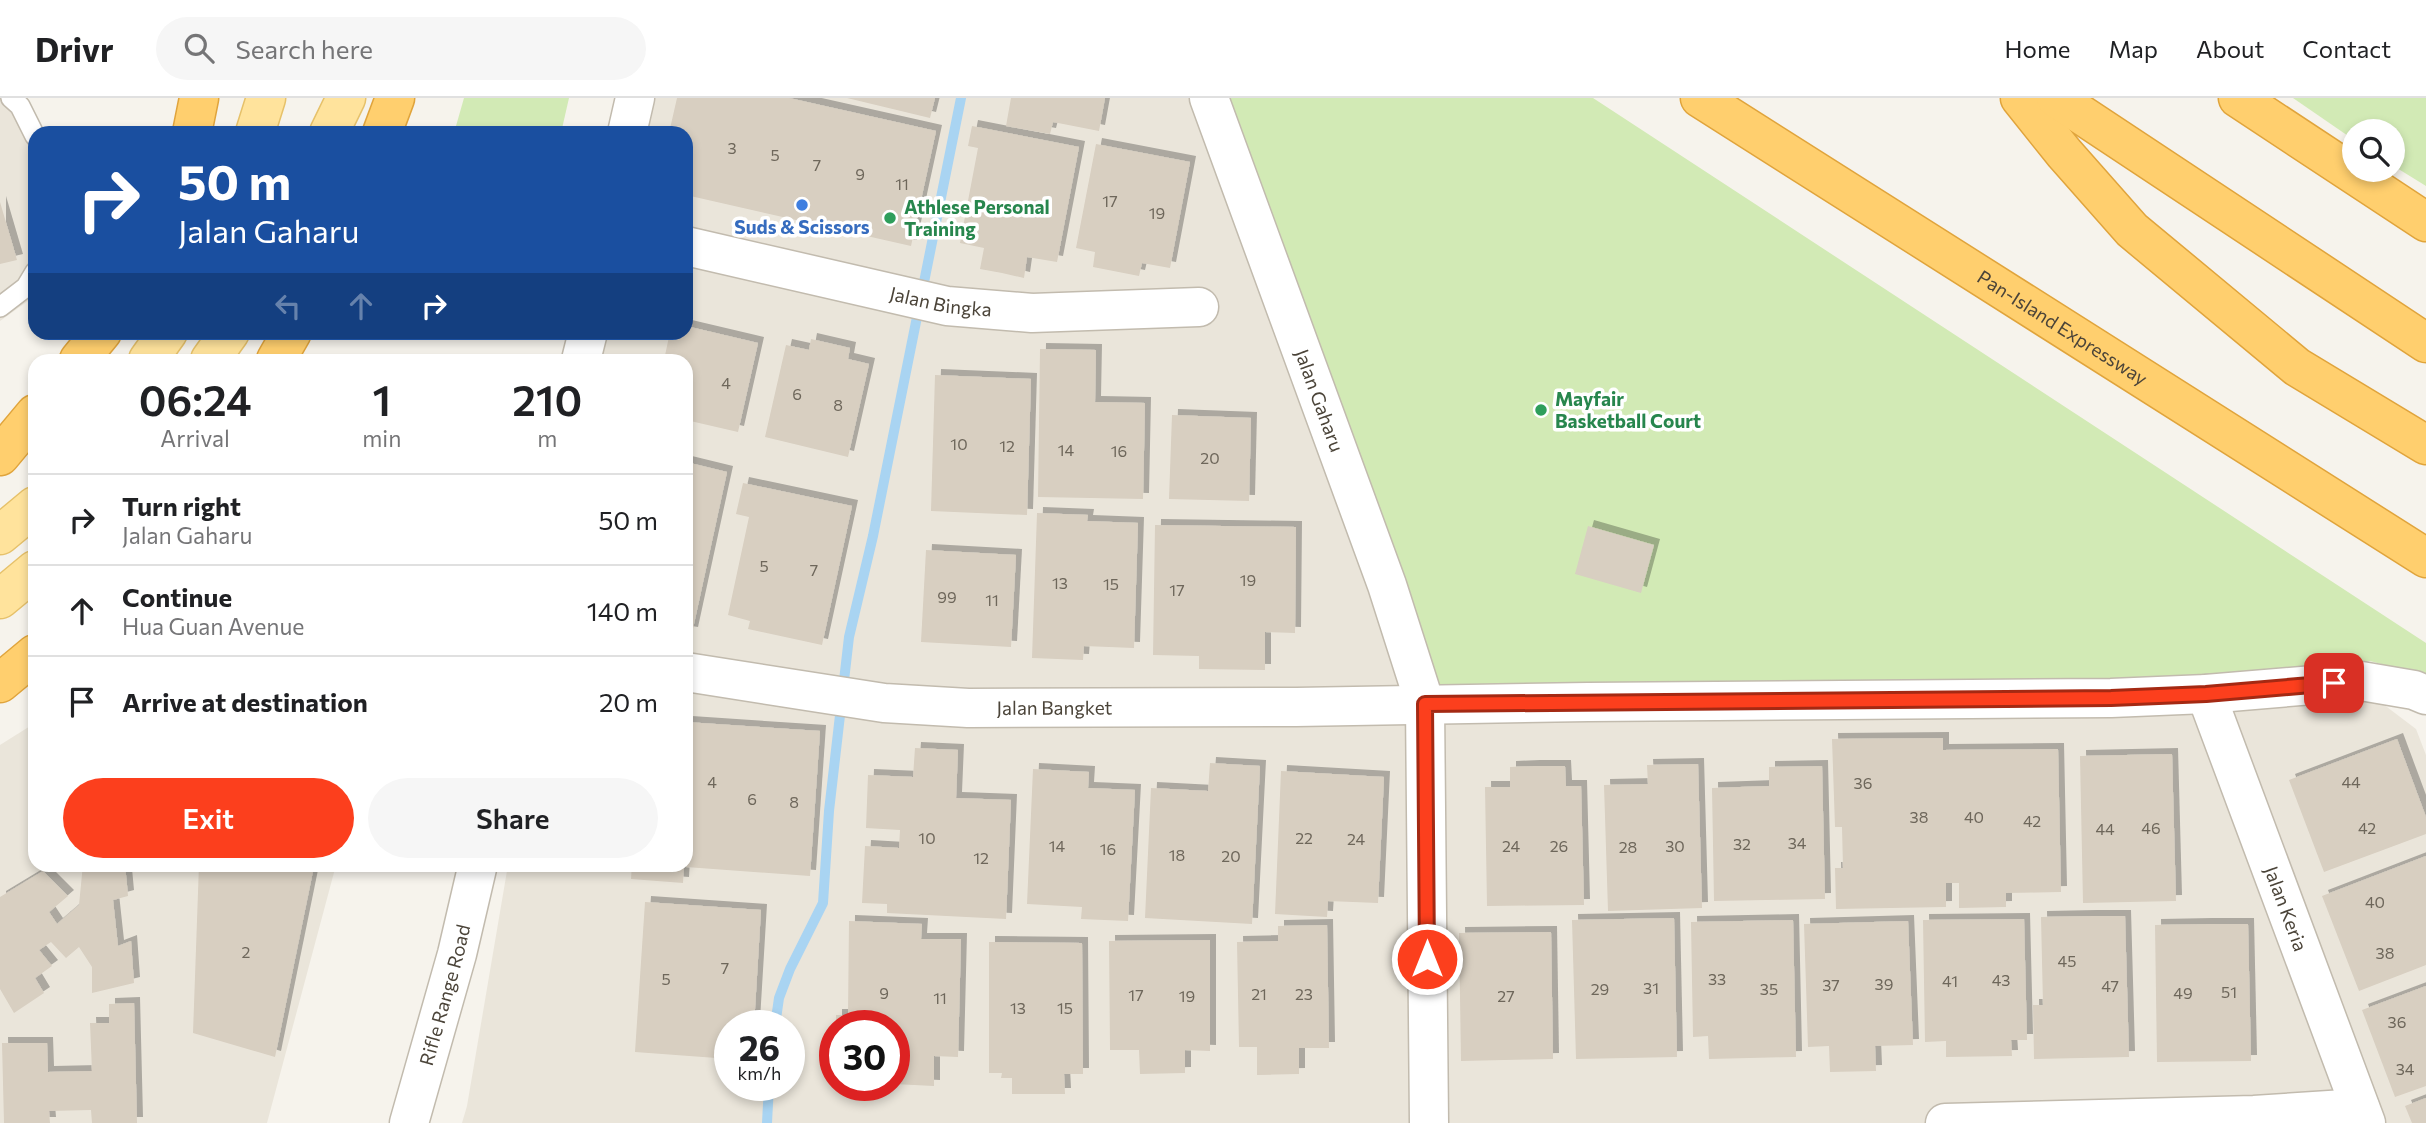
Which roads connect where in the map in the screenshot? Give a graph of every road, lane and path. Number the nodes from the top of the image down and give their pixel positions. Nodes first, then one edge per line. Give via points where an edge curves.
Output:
1 (11, 98) edge
2 (199, 98) edge
3 (265, 98) edge
4 (346, 98) edge
5 (395, 98) edge
6 (635, 98) edge
7 (1209, 98) edge
8 (1700, 98) edge
9 (2020, 98) edge
10 (2056, 98) edge
11 (2238, 98) edge
12 (30, 126) edge
13 (193, 126) edge
14 (257, 126) edge
15 (332, 126) edge
16 (385, 126) edge
17 (629, 126) edge
18 (2426, 222) edge
19 (693, 248) edge
20 (28, 284) edge
21 (0, 307) edge
22 (1199, 307) dead end
23 (95, 340) edge
24 (2426, 343) edge
25 (84, 354) edge
26 (28, 422) edge
27 (2426, 445) edge
28 (0, 456) edge
29 (28, 512) edge
30 (0, 536) edge
31 (2426, 558) edge
32 (28, 575) edge
33 (0, 599) edge
34 (28, 660) edge
35 (693, 673) edge
36 (0, 683) edge
37 (2206, 694) junction
38 (2426, 695) edge
39 (1425, 704) junction
40 (476, 872) edge
41 (2363, 1115) edge
42 (409, 1123) edge
43 (1429, 1123) edge
44 (1945, 1123) edge

1 - 12 lane
2 - 13 highway
3 - 14 main road
4 - 15 main road
5 - 16 highway
6 - 17 street
7 - 39 street, Jalan Gaharu
8 - 31 highway, Pan-Island Expressway
9 - 27 highway via 2132,230 2297,367
10 - 24 highway
11 - 18 highway
19 - 22 street, Jalan Bingka via 947,306 1032,313
20 - 21 lane
23 - 25 highway
26 - 28 highway
29 - 30 main road
32 - 33 main road
34 - 36 highway
35 - 39 street, Jalan Bangket via 884,703 968,708
37 - 38 street via 2361,681
37 - 39 street
37 - 41 street, Jalan Keria
39 - 43 street, Jalan Gaharu
40 - 42 street, Rifle Range Road
41 - 44 street

